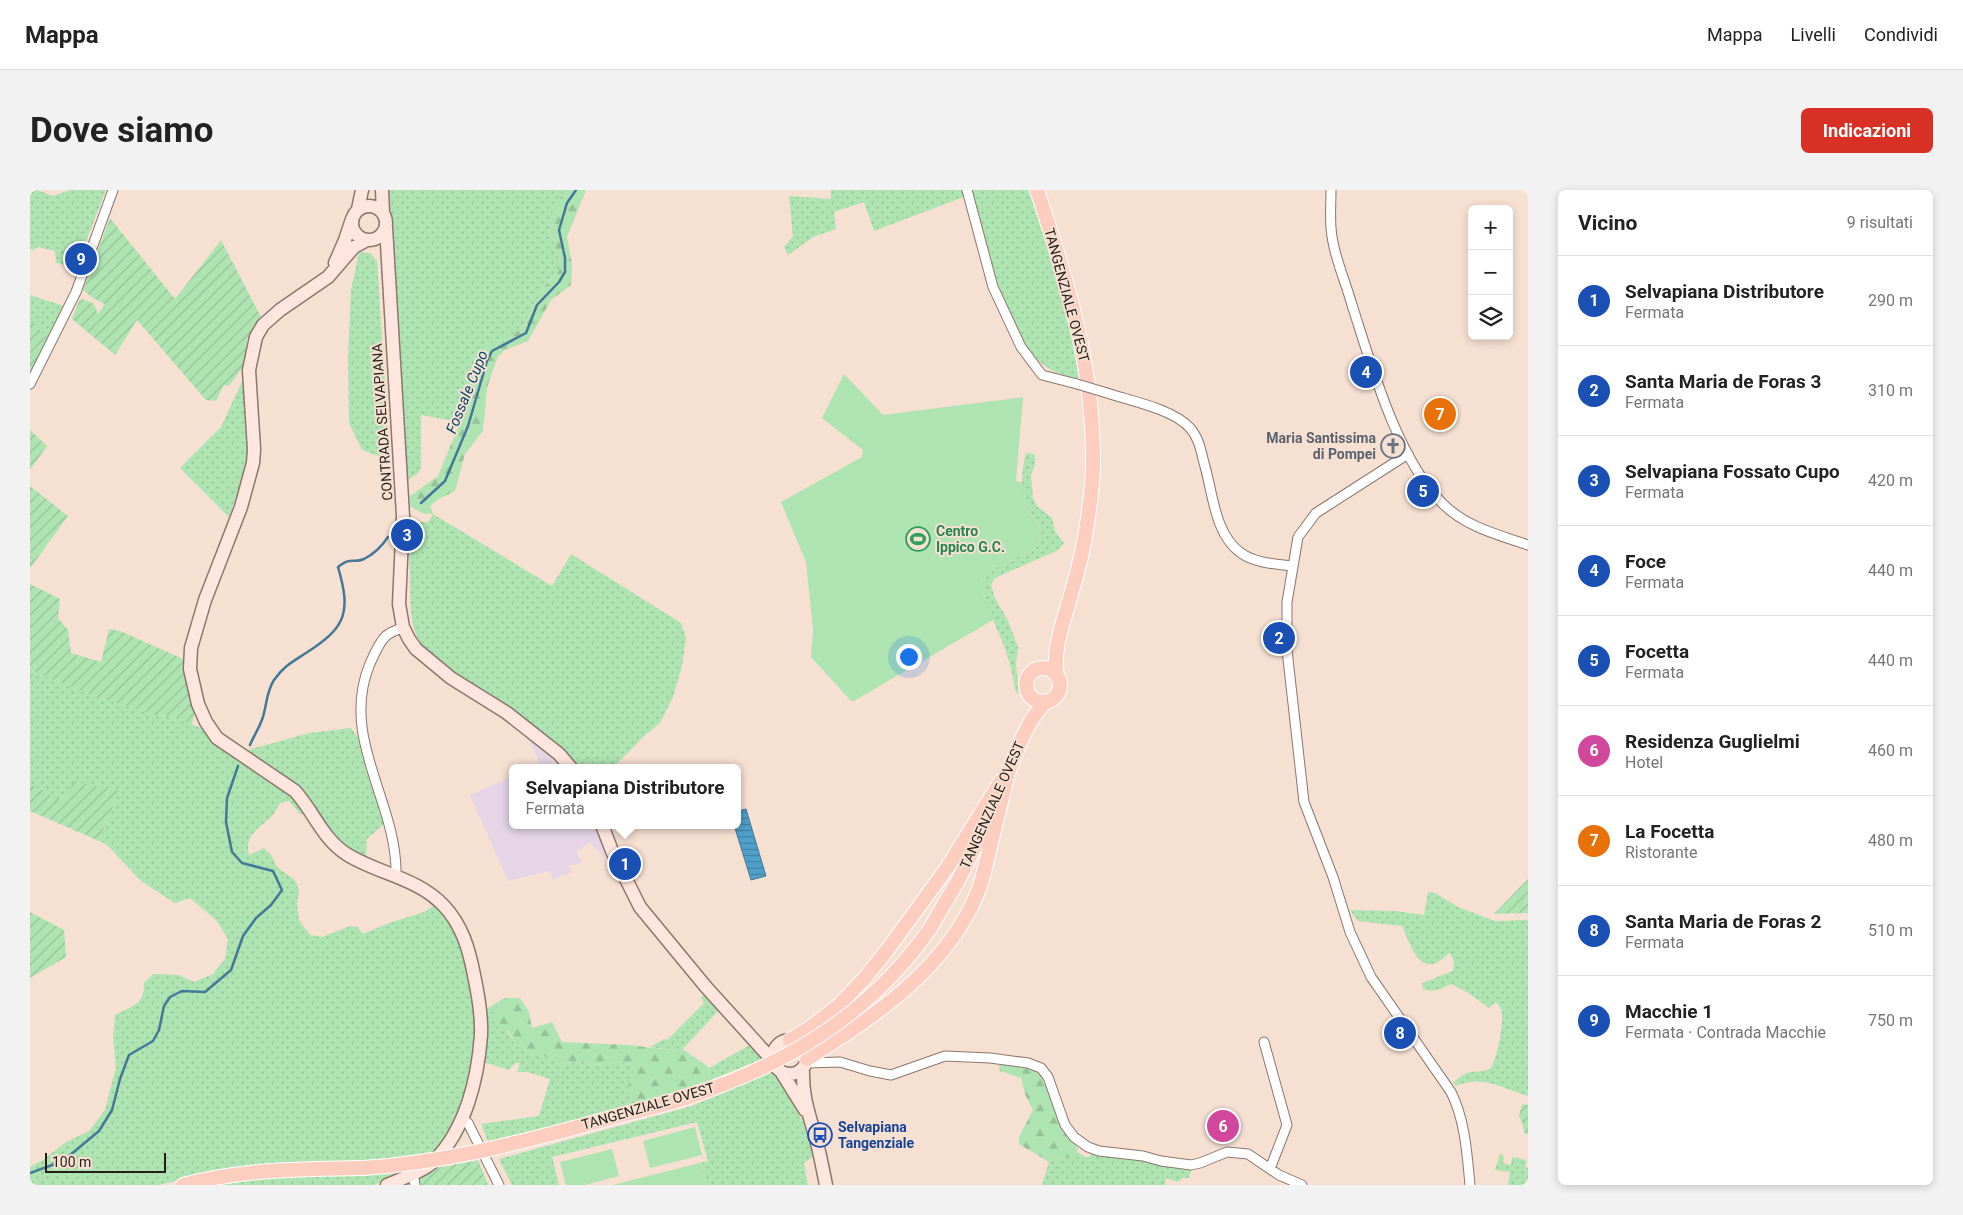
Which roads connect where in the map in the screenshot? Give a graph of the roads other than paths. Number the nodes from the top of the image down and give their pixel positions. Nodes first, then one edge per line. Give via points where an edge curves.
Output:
1 (113, 190) edge
2 (362, 190) edge
3 (382, 190) edge
4 (967, 190) edge
5 (1037, 190) edge
6 (1331, 190) edge
7 (383, 212) junction
8 (355, 214) junction
9 (386, 227) junction
10 (369, 240) junction
11 (388, 276) junction
12 (328, 277) junction
13 (30, 384) edge
14 (1408, 454) junction
15 (1528, 545) edge
16 (1292, 566) junction
17 (403, 627) junction
18 (1059, 638) junction
19 (1039, 668) junction
20 (1057, 676) junction
21 (1029, 695) junction
22 (1046, 702) junction
23 (1026, 729) junction
24 (567, 764) edge
25 (1008, 772) junction
26 (604, 829) edge
27 (396, 876) junction
28 (744, 1028) junction
29 (786, 1041) junction
30 (1264, 1042) dead end
31 (773, 1061) junction
32 (805, 1064) junction
33 (782, 1073) junction
34 (808, 1114) junction
35 (462, 1119) junction
36 (1270, 1169) junction
37 (414, 1179) edge
38 (184, 1185) edge
39 (387, 1185) edge
40 (499, 1185) edge
41 (826, 1185) edge
42 (1302, 1185) edge
43 (1470, 1185) edge

1 - 13 street via 76,292
2 - 8 main road
3 - 7 main road
4 - 16 street, bridge via 993,287 1021,347 1042,375 1149,406 1190,427 1197,437 1213,503 1229,541 1241,553 1253,558
5 - 18 main road, TANGENZIALE OVEST via 1079,330 1091,398 1094,465 1086,534
6 - 14 street via 1335,252 1395,428
7 - 8 main road via 372,206
7 - 9 main road
8 - 10 main road via 355,232
8 - 12 main road
9 - 10 main road via 380,236
9 - 11 main road, CONTRADA SELVAPIANA
10 - 11 main road, CONTRADA SELVAPIANA
10 - 12 main road via 354,248
11 - 17 main road, CONTRADA SELVAPIANA via 403,516 399,604
12 - 27 main road via 280,310 256,337 250,370 253,463 241,507 205,600 191,648 190,669 198,704 217,738 295,791 336,847 362,863
14 - 15 street via 1444,505 1474,526
14 - 16 street via 1316,513 1298,537
16 - 43 street via 1287,602 1287,650 1304,802 1350,932 1371,977 1458,1106 1467,1148
17 - 24 main road, CONTRADA SELVAPIANA via 416,649 451,678 506,713
17 - 27 street via 386,636 372,660 360,700 366,750 396,853
18 - 19 main road, TANGENZIALE OVEST
18 - 20 main road, TANGENZIALE OVEST
19 - 20 main road via 1050,669
19 - 21 main road via 1028,676 1026,686
20 - 22 main road via 1059,692
21 - 22 main road via 1036,701
21 - 23 main road, TANGENZIALE OVEST
22 - 23 main road, TANGENZIALE OVEST
23 - 25 main road, TANGENZIALE OVEST
25 - 29 main road via 946,868 870,972 837,1007
25 - 32 main road via 980,885 960,927 936,958 891,1001
25 - 38 main road, TANGENZIALE OVEST, bridge via 959,879 906,962 848,1017 791,1053 688,1097 476,1153 404,1165 284,1170
26 - 28 main road via 640,907
27 - 35 main road via 431,894 444,905 456,921 469,951 479,1000 481,1034 475,1077
28 - 29 main road via 760,1037
28 - 31 main road
29 - 31 main road via 774,1049
29 - 32 main road via 802,1046 807,1054
30 - 36 street via 1287,1125
31 - 33 main road
32 - 33 main road via 793,1074
32 - 34 main road via 803,1080
32 - 36 street via 840,1062 891,1075 945,1056 1028,1063 1041,1068 1048,1077 1065,1125 1088,1147 1190,1165 1227,1152 1248,1154
33 - 34 main road
34 - 41 main road
35 - 37 main road via 444,1150
35 - 40 street via 468,1123
36 - 42 street
37 - 39 main road

